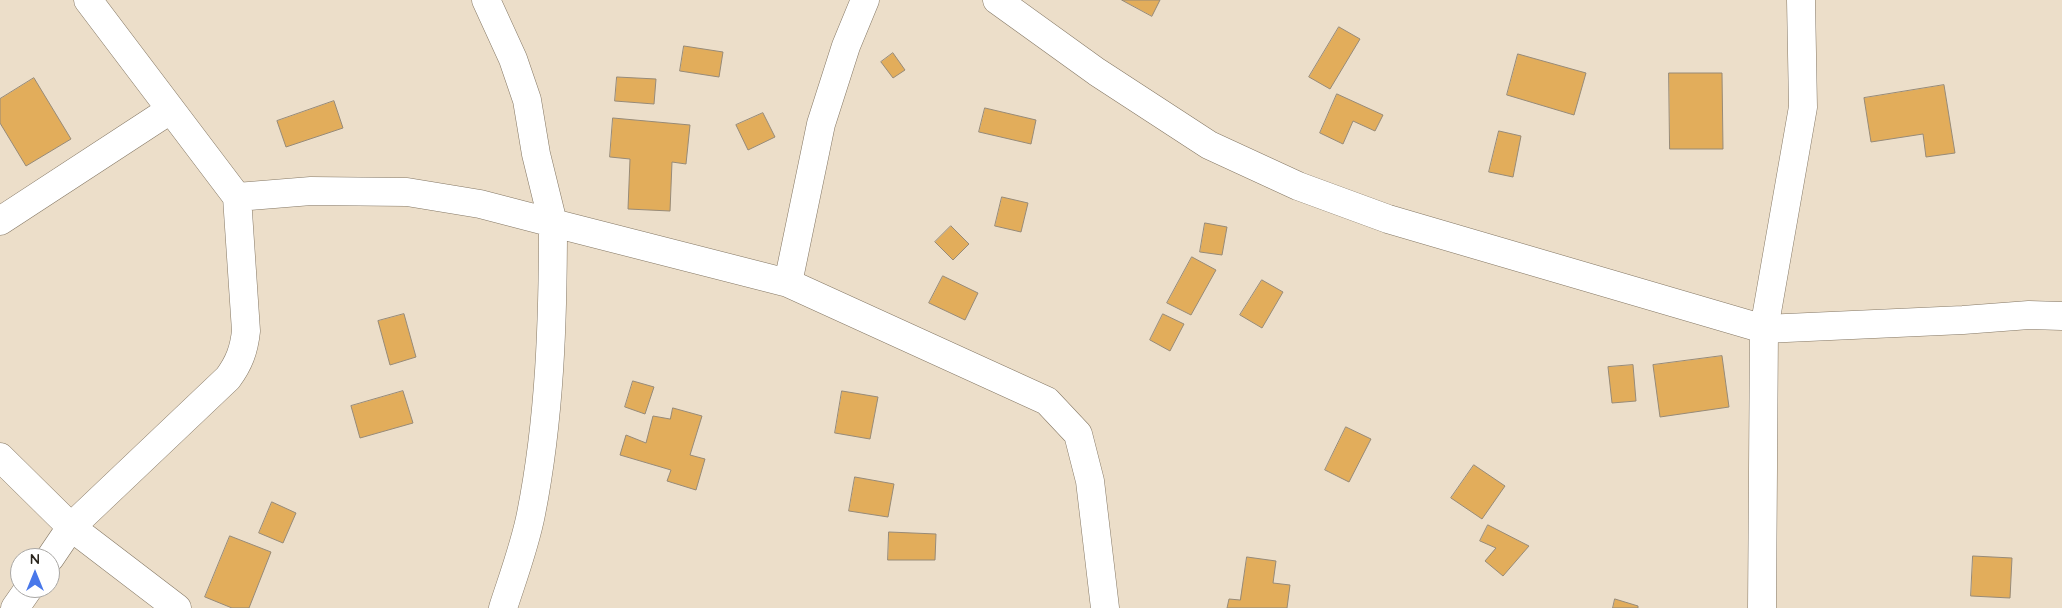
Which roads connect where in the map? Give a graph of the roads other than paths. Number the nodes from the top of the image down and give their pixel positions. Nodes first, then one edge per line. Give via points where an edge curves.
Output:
1 (88, 0) edge
2 (486, 0) edge
3 (865, 0) edge
4 (997, 0) edge
5 (1801, 0) edge
6 (170, 110) junction
7 (237, 197) junction
8 (0, 221) edge
9 (553, 223) junction
10 (788, 283) junction
11 (2062, 316) edge
12 (1764, 328) junction
13 (0, 457) edge
14 (71, 527) junction
15 (57, 548) edge
16 (177, 608) edge
17 (503, 608) edge
18 (1105, 608) edge
19 (1762, 608) edge

1 - 6 street
2 - 9 street via 514,59 527,100
3 - 10 street via 846,46 821,124
4 - 12 street via 1097,72 1210,145 1298,186 1388,219
5 - 12 street via 1802,107
6 - 7 street
6 - 8 street
7 - 9 street via 310,191 407,192 480,204
7 - 14 street via 246,331 245,347 238,365
9 - 10 street
9 - 17 street via 552,325 544,434 531,515
10 - 18 street via 1047,401 1078,434 1090,482
11 - 12 street
12 - 19 street
13 - 14 street
14 - 15 street
14 - 16 street

